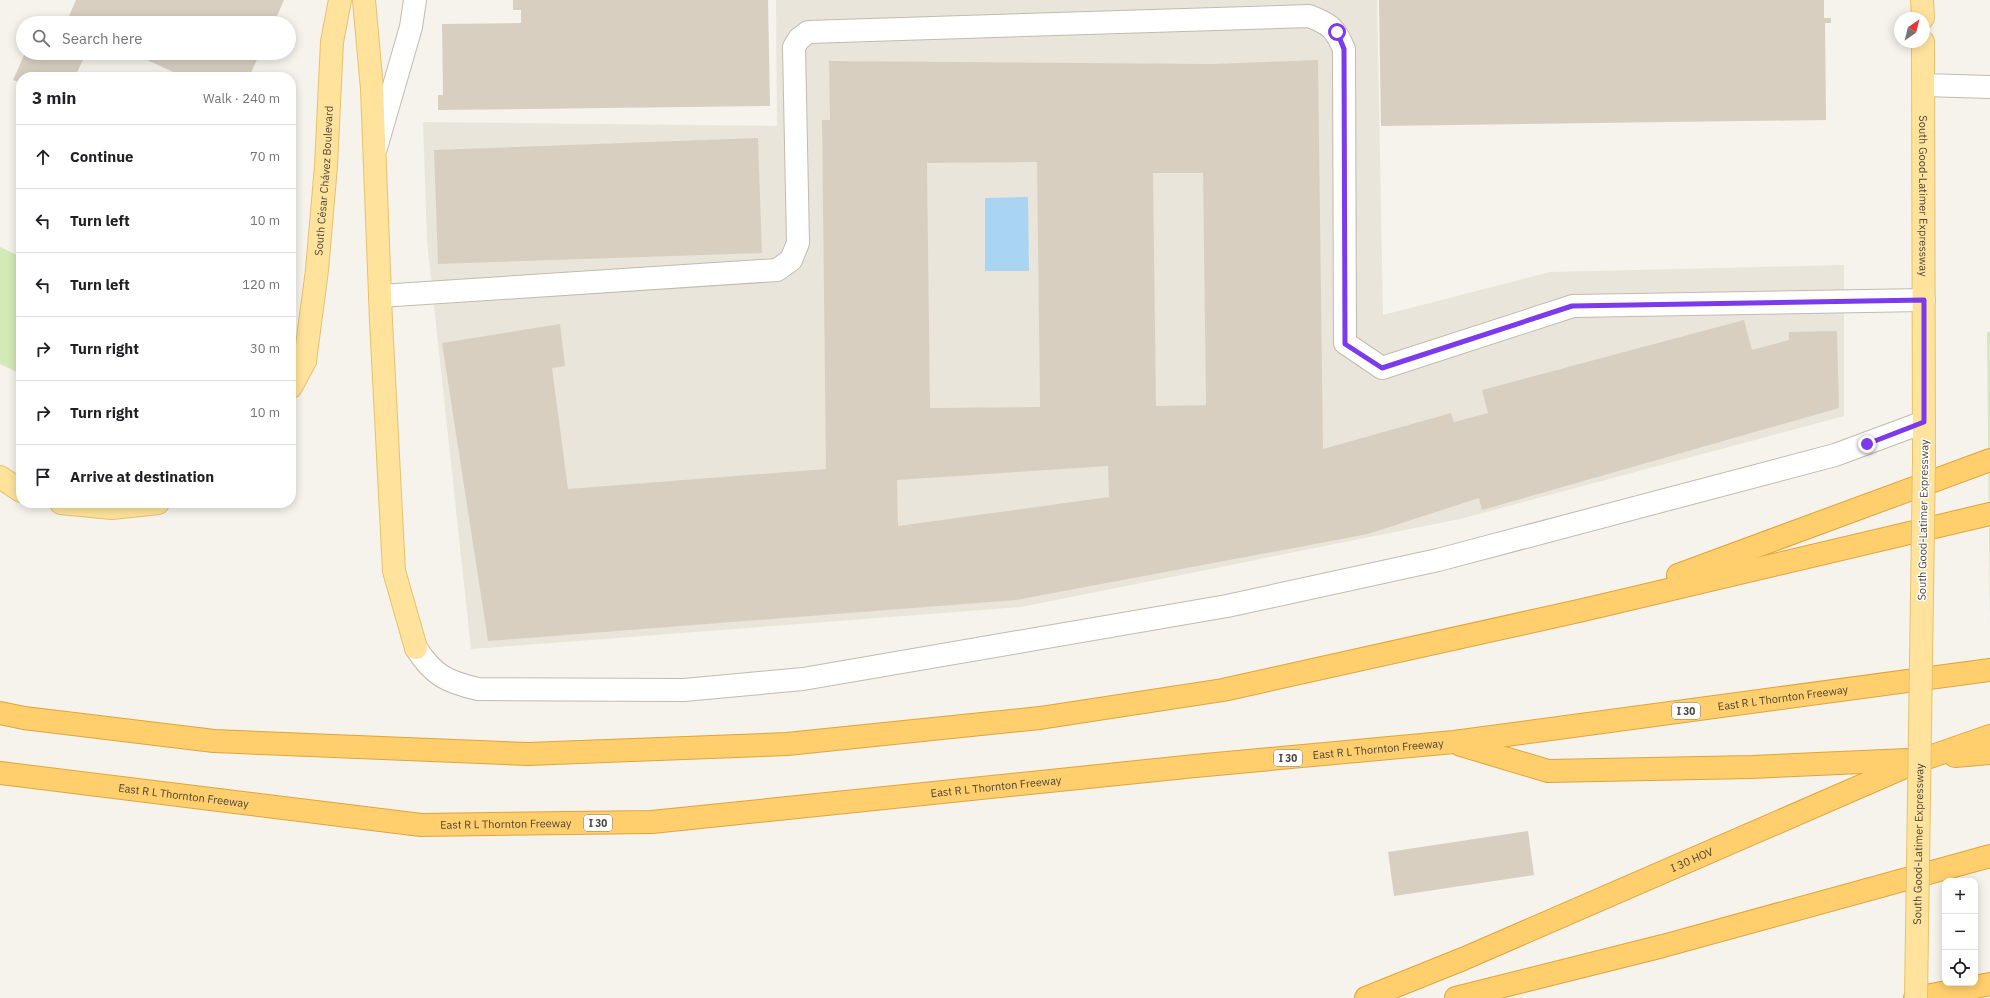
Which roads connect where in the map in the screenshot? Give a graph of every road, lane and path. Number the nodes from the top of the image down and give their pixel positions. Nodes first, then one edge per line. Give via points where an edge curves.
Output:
1 (340, 0) edge
2 (364, 0) edge
3 (415, 0) edge
4 (1922, 0) edge
5 (1923, 12) edge
6 (1923, 48) edge
7 (1924, 85) junction
8 (1990, 87) edge
9 (375, 151) junction
10 (380, 296) junction
11 (1924, 300) junction
12 (298, 357) edge
13 (1924, 422) junction
14 (1990, 460) edge
15 (0, 477) edge
16 (16, 488) edge
17 (1990, 514) edge
18 (1583, 610) junction
19 (416, 648) joint
20 (1990, 670) edge
21 (0, 713) edge
22 (1990, 736) edge
23 (1454, 742) junction
24 (1990, 753) edge
25 (1921, 760) junction
26 (0, 773) edge
27 (1990, 856) edge
28 (1990, 984) edge
29 (1366, 998) edge
30 (1456, 998) edge
31 (1916, 998) edge

1 - 12 main road, South César Chávez Boulevard via 332,42 326,166 317,270
2 - 9 main road
3 - 9 street via 411,27
4 - 5 main road
6 - 7 main road, South Good-Latimer Expressway
7 - 8 street
7 - 11 main road, South Good-Latimer Expressway
9 - 10 main road
10 - 11 street via 777,270 791,260 798,243 794,47 808,32 1309,16 1326,23 1337,32 1344,49 1345,344 1382,368 1572,306
10 - 19 main road via 394,571
11 - 13 main road, South Good-Latimer Expressway
13 - 19 street via 1835,456 1438,560 1227,606 803,679 684,690 478,689 456,684 437,674
13 - 31 main road, South Good-Latimer Expressway, bridge
14 - 18 highway
15 - 16 main road
17 - 18 highway
18 - 21 highway via 1223,690 1040,718 787,744 528,754 214,741
20 - 23 highway, East R L Thornton Freeway / I 30
22 - 25 highway, I 30 HOV
23 - 25 highway, I 30 HOV via 1548,771 1752,767
23 - 26 highway, East R L Thornton Freeway / I 30 via 652,822 421,825
24 - 25 highway, I 30 HOV
25 - 29 highway, I 30 HOV via 1463,959
27 - 30 highway via 1663,946
28 - 31 highway

